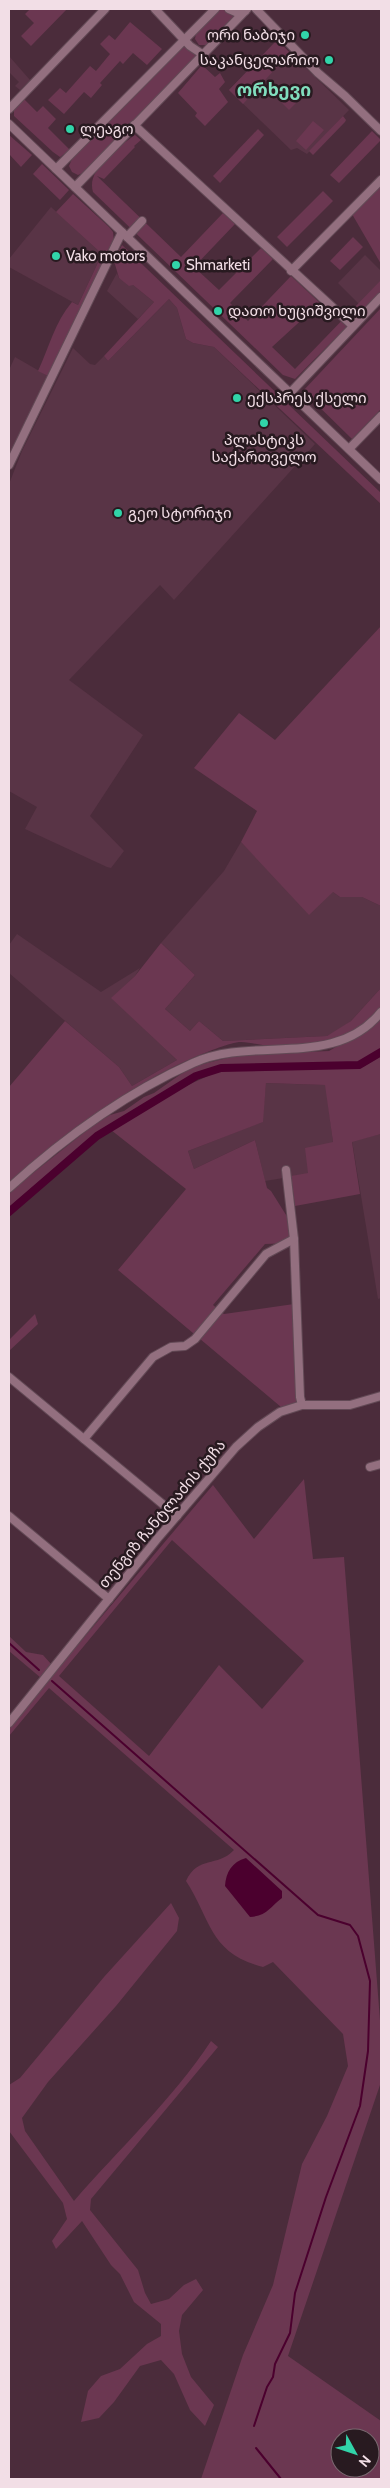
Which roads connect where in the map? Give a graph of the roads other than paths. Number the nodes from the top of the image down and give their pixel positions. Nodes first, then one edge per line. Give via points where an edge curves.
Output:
1 (105, 9) edge
2 (155, 9) edge
3 (216, 9) edge
4 (229, 9) edge
5 (256, 9) edge
6 (246, 10) edge
7 (184, 40) junction
8 (202, 54) junction
9 (9, 109) edge
10 (9, 124) edge
11 (134, 125) junction
12 (381, 131) edge
13 (56, 169) junction
14 (381, 180) edge
15 (75, 187) junction
16 (142, 221) dead end
17 (124, 235) junction
18 (291, 270) junction
19 (381, 297) edge
20 (353, 326) junction
21 (290, 393) junction
22 (381, 416) edge
23 (348, 449) junction
24 (9, 465) edge
25 (381, 480) edge
26 (381, 1012) edge
27 (286, 1170) dead end
28 (9, 1188) edge
29 (294, 1239) junction
30 (9, 1377) edge
31 (381, 1396) edge
32 (302, 1405) junction
33 (84, 1439) junction
34 (381, 1464) edge
35 (370, 1467) dead end
36 (9, 1516) edge
37 (177, 1516) junction
38 (109, 1599) junction
39 (9, 1723) edge

1 - 9 street
2 - 7 street
3 - 7 street
4 - 6 street via 238,13
5 - 12 street
6 - 8 street
7 - 8 street
7 - 13 street
8 - 11 street
10 - 13 street
11 - 15 street
11 - 18 street
13 - 15 street
14 - 18 street
15 - 17 street
16 - 17 street
17 - 21 street
17 - 24 street
18 - 20 street
19 - 20 street
20 - 21 street
21 - 23 street
22 - 23 street
23 - 25 street
26 - 28 street via 363,1028 332,1044 237,1052 193,1062 86,1124
27 - 29 street
29 - 32 street
29 - 33 street via 266,1254 194,1339 185,1346 171,1347 153,1357
30 - 33 street
31 - 32 street, თენგიზ ჩანტლაძის ქუჩა via 350,1405
32 - 37 street, თენგიზ ჩანტლაძის ქუჩა via 280,1412 258,1427 236,1447
33 - 37 street
34 - 35 street
36 - 38 street
37 - 38 street, თენგიზ ჩანტლაძის ქუჩა
38 - 39 street, თენგიზ ჩანტლაძის ქუჩა

